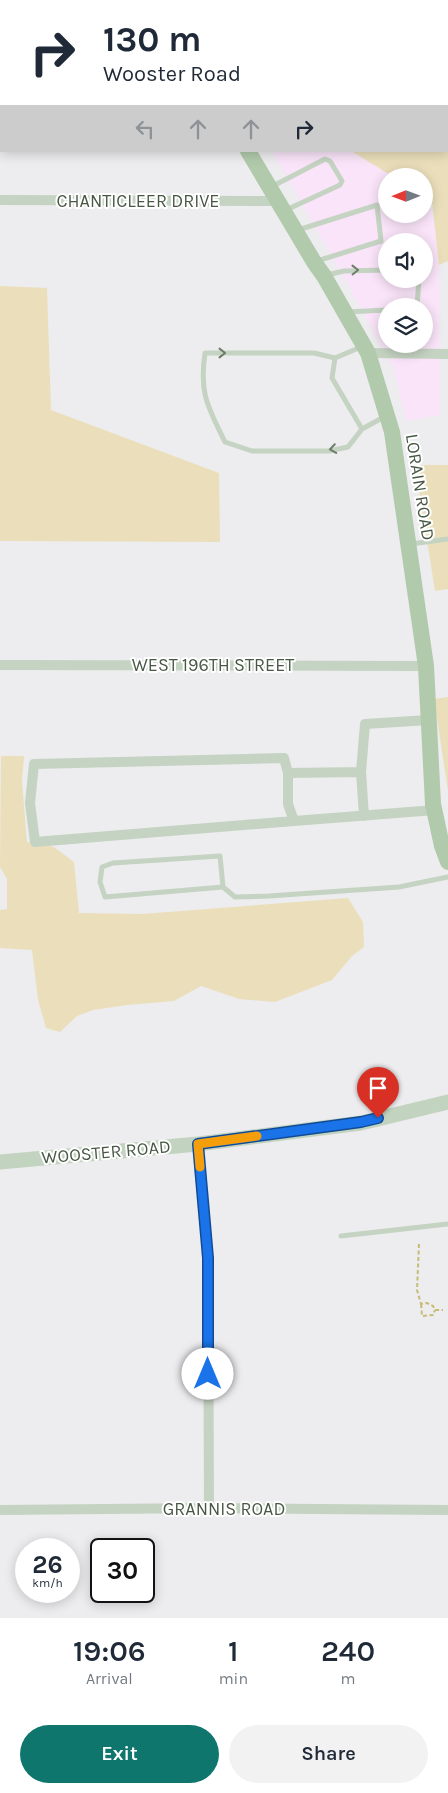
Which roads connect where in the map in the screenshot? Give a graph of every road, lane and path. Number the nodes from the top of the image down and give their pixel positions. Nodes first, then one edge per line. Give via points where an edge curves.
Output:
1 (249, 152) edge
2 (0, 200) edge
3 (277, 200) junction
4 (295, 231) junction
5 (382, 233) edge
6 (378, 243) edge
7 (314, 262) junction
8 (378, 270) edge
9 (324, 276) junction
10 (378, 310) edge
11 (344, 312) junction
12 (366, 350) junction
13 (448, 354) edge
14 (335, 358) junction
15 (387, 416) junction
16 (362, 429) junction
17 (448, 539) edge
18 (408, 545) junction
19 (0, 665) edge
20 (426, 666) junction
21 (429, 720) junction
22 (361, 772) junction
23 (288, 773) junction
24 (434, 810) junction
25 (364, 816) junction
26 (294, 821) junction
27 (448, 862) edge
28 (448, 877) edge
29 (223, 887) junction
30 (448, 1102) edge
31 (198, 1144) junction
32 (0, 1162) edge
33 (448, 1224) edge
34 (342, 1236) dead end
35 (419, 1244) dead end
36 (421, 1304) junction
37 (435, 1310) junction
38 (444, 1310) dead end
39 (209, 1508) junction
40 (0, 1510) edge
41 (448, 1510) edge

1 - 3 main road, LORAIN ROAD
2 - 3 street, CHANTICLEER DRIVE
3 - 3 lane via 340,185 342,181 330,161 325,159
3 - 4 main road, LORAIN ROAD
4 - 5 lane via 377,205
4 - 7 main road, LORAIN ROAD
6 - 7 lane
7 - 9 main road, LORAIN ROAD
9 -> 8 lane via 344,271
9 - 11 main road, LORAIN ROAD
10 - 11 lane
11 - 12 main road, LORAIN ROAD
12 - 13 street
12 - 14 lane
12 - 15 main road, LORAIN ROAD
14 - 16 lane via 332,378
16 -> 14 lane via 348,447 329,451 252,451 225,442 205,402 202,374 205,353 314,353
15 - 16 lane
15 - 18 main road, LORAIN ROAD
17 - 18 lane
18 - 20 main road, LORAIN ROAD
19 - 20 street, WEST 196TH STREET
20 - 21 main road, LORAIN ROAD
21 - 22 street via 365,724
21 - 24 main road, LORAIN ROAD
22 - 23 street
22 - 25 street
23 - 26 street via 288,804
23 - 26 street via 284,758 34,764 30,803 35,842
24 - 25 street
24 - 27 main road, LORAIN ROAD
25 - 26 street
28 - 29 lane via 399,887 269,896 234,897
29 - 29 lane via 106,897 100,882 102,867 113,863 220,856
30 - 31 main road, WOOSTER ROAD via 361,1122
31 - 32 main road, WOOSTER ROAD
31 - 39 street via 208,1258
33 - 34 lane
35 - 36 path via 417,1290
36 - 37 path via 433,1306
36 - 37 path via 422,1316 433,1315
37 - 38 path
39 - 40 street, GRANNIS ROAD
39 - 41 street, GRANNIS ROAD

